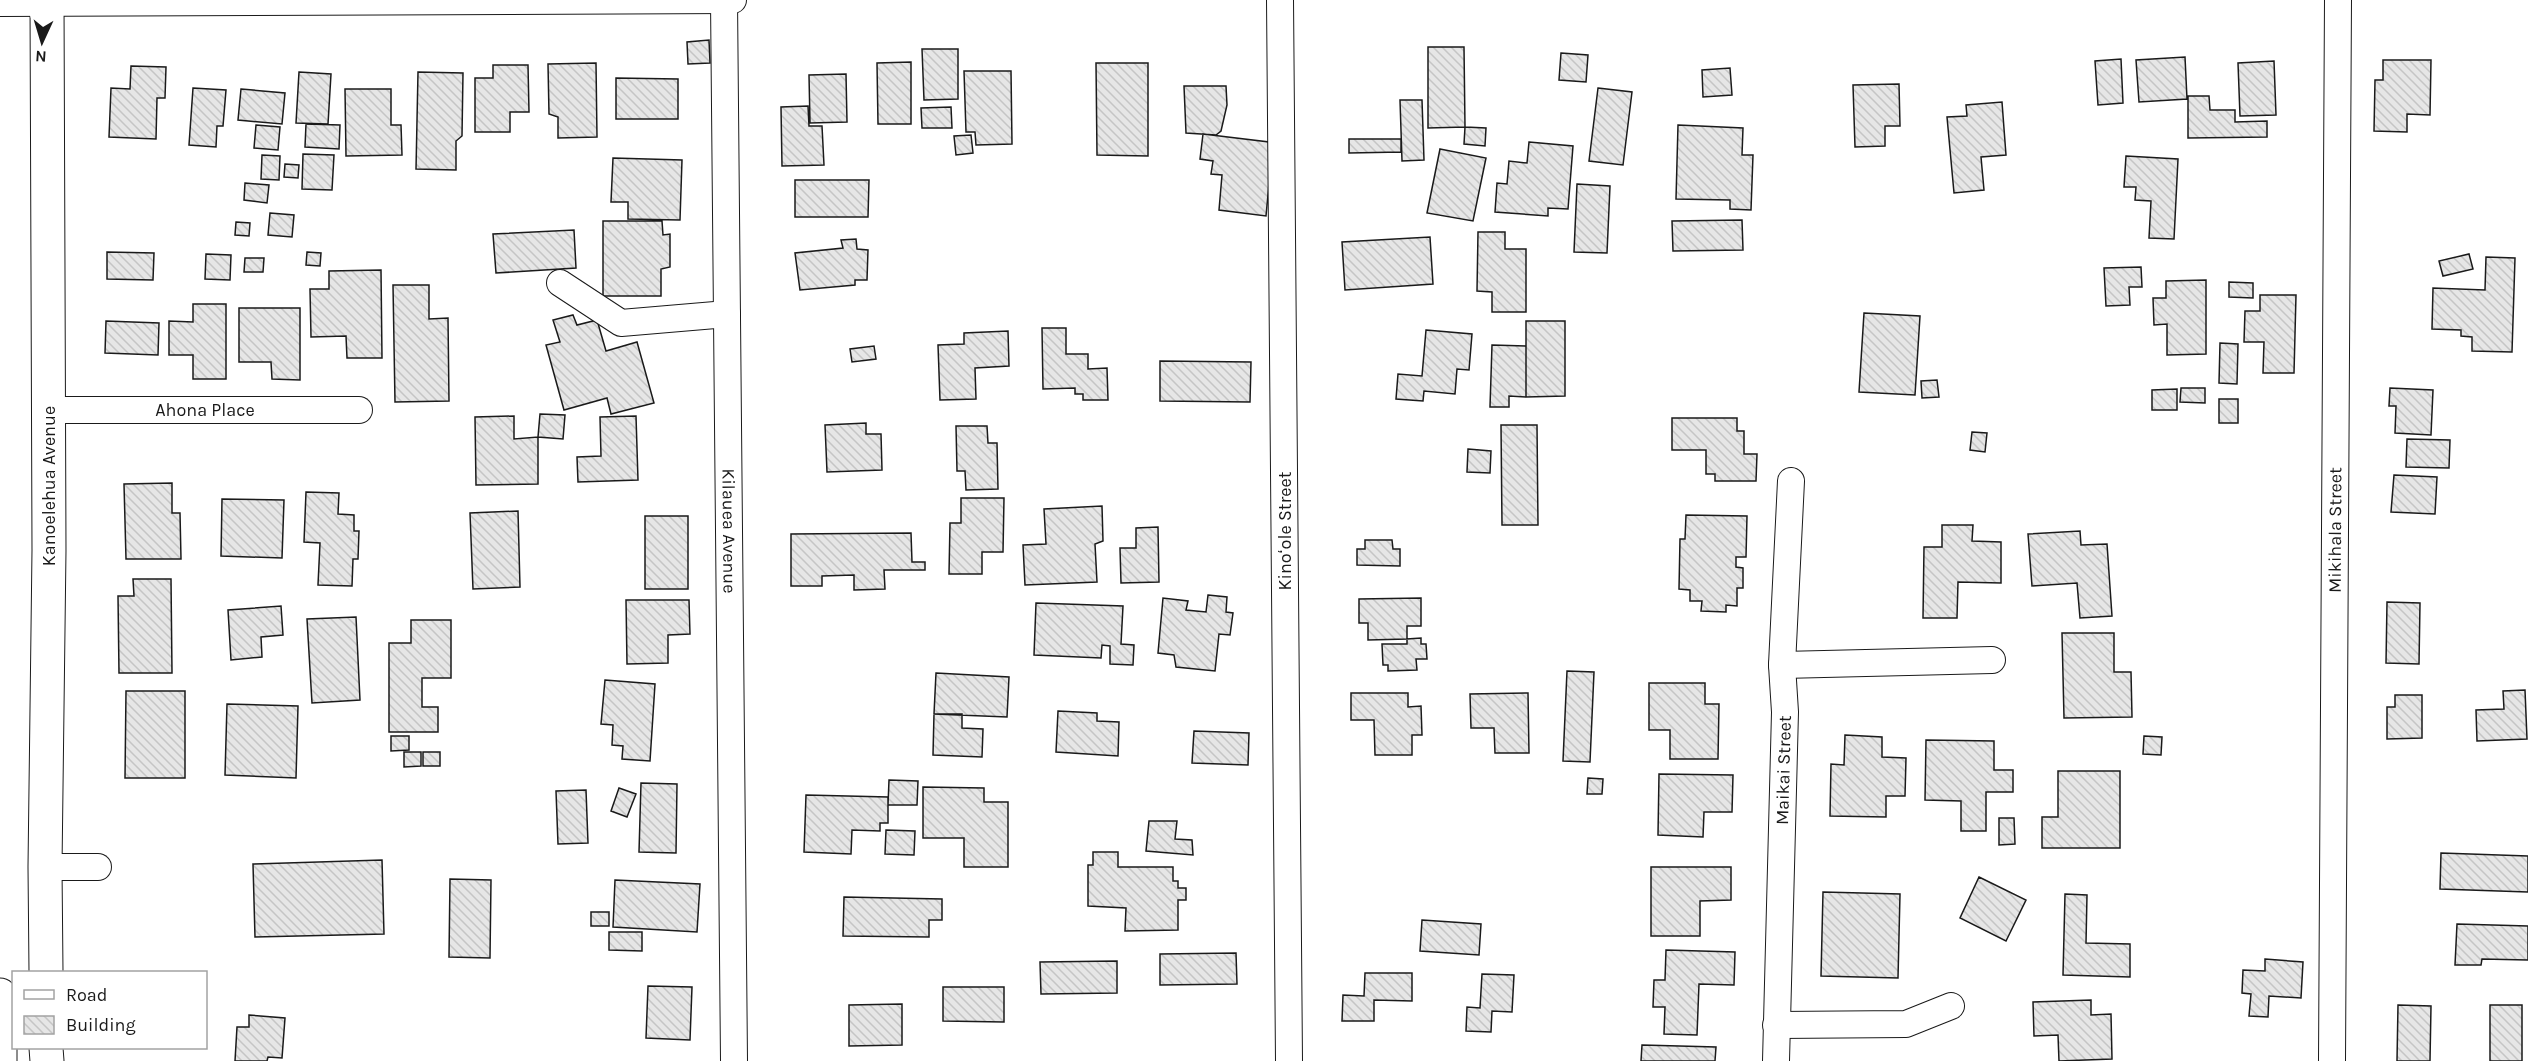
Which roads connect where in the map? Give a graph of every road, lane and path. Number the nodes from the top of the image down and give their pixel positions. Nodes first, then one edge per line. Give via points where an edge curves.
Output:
1 (724, 0) edge
2 (733, 0) edge
3 (1280, 0) edge
4 (2338, 0) edge
5 (270, 1) edge
6 (47, 2) edge
7 (0, 3) edge
8 (560, 283) dead end
9 (728, 314) junction
10 (49, 410) junction
11 (359, 410) dead end
12 (1791, 481) dead end
13 (1992, 660) dead end
14 (1782, 665) junction
15 (45, 867) junction
16 (98, 867) dead end
17 (46, 971) edge
18 (0, 995) edge
19 (1951, 1006) dead end
20 (1776, 1025) junction
21 (0, 1061) edge
22 (735, 1061) edge
23 (1289, 1061) edge
24 (1776, 1061) edge
25 (2332, 1061) edge

1 - 2 street
1 - 5 street
1 - 9 street, Kilauea Avenue
3 - 23 street, Kinoʻole Street
4 - 25 street, Mikihala Street
5 - 6 street
6 - 7 street
6 - 10 highway, Kanoelehua Avenue
8 - 9 street via 621,323
9 - 22 street, Kilauea Avenue
10 - 11 street, Ahona Place
10 - 15 highway, Kanoelehua Avenue
12 - 14 street, Maikai Street
13 - 14 street
14 - 20 street, Maikai Street via 1785,712
15 - 16 street
15 - 17 highway, Kanoelehua Avenue
18 - 21 highway
19 - 20 street via 1906,1024
20 - 24 street, Maikai Street

